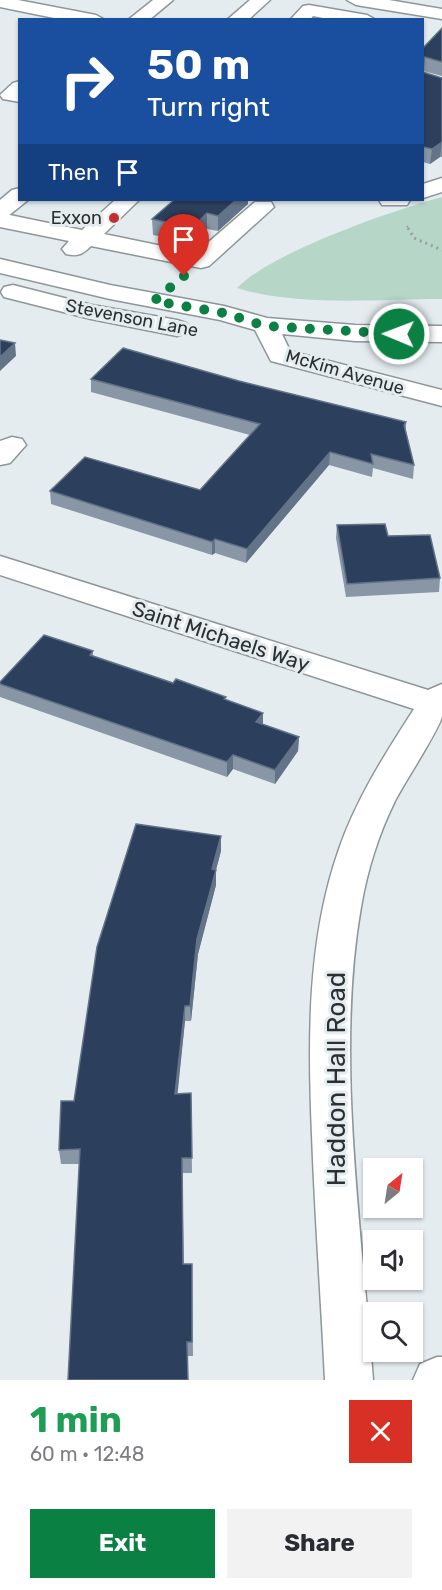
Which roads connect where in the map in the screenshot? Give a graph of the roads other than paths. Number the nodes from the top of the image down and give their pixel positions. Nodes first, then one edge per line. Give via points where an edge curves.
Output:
1 (164, 0) edge
2 (261, 0) edge
3 (356, 0) edge
4 (0, 2) edge
5 (442, 14) edge
6 (85, 18) edge
7 (140, 18) edge
8 (238, 18) edge
9 (301, 18) edge
10 (355, 18) edge
11 (18, 88) edge
12 (18, 96) edge
13 (442, 185) edge
14 (424, 191) edge
15 (18, 197) edge
16 (127, 201) edge
17 (262, 207) dead end
18 (0, 211) edge
19 (0, 220) edge
20 (86, 238) junction
21 (0, 266) edge
22 (187, 274) junction
23 (44, 277) junction
24 (0, 289) edge
25 (154, 301) junction
26 (265, 326) junction
27 (442, 334) edge
28 (442, 398) edge
29 (0, 565) edge
30 (439, 702) edge
31 (349, 1380) edge
32 (437, 1380) edge
33 (442, 1380) edge

1 - 7 street
2 - 8 street
3 - 5 street
4 - 6 street
9 - 10 street via 309,10
11 - 12 street via 10,94
13 - 14 street
15 - 18 street
16 - 20 street
17 - 22 street
19 - 20 street
20 - 22 street
20 - 23 street
21 - 23 street, Stevenson Lane
22 - 25 street
23 - 25 street, Stevenson Lane
24 - 26 street, Stevenson Lane via 91,312 184,329 214,333
25 - 26 street, Stevenson Lane via 224,313
26 - 27 street, Stevenson Lane
26 - 28 street, McKim Avenue via 280,356
29 - 30 street, Saint Michaels Way
30 - 31 street, Haddon Hall Road via 390,775 369,818 351,867 333,981 333,1130
32 - 33 street

